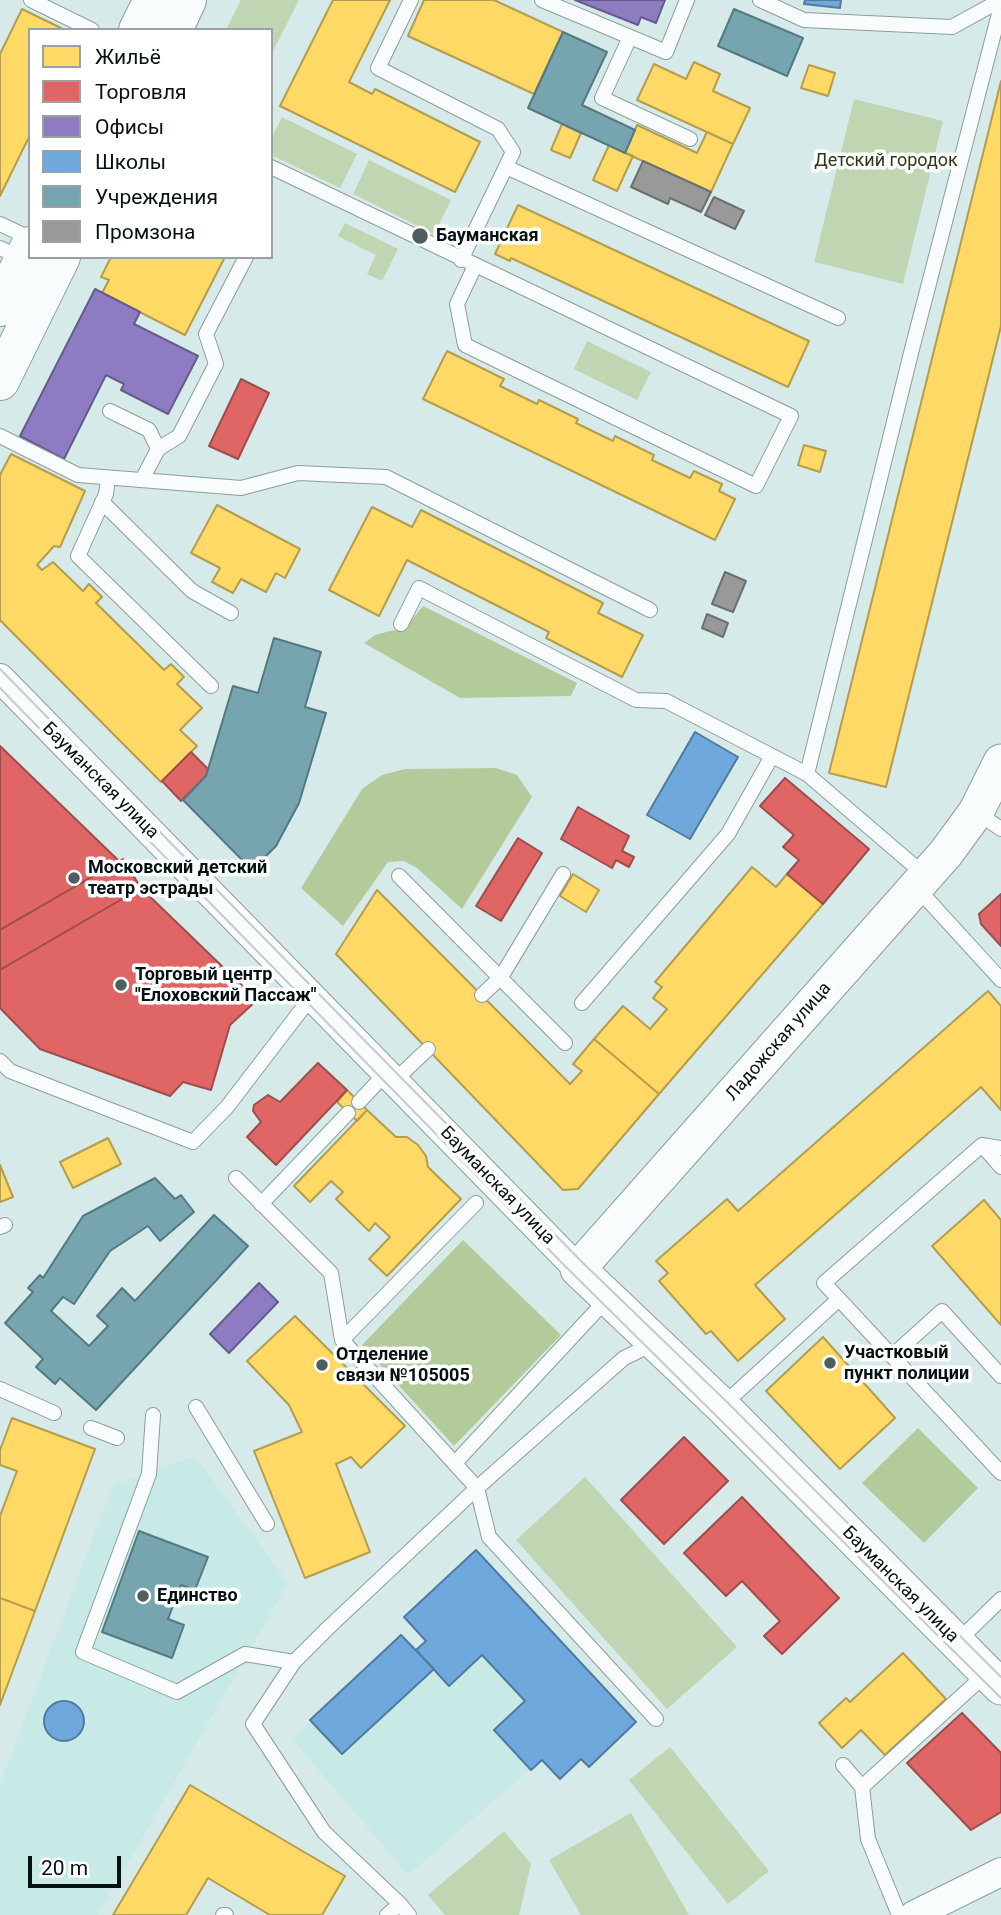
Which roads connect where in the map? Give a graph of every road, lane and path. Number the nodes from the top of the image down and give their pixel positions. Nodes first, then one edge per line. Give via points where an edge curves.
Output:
1 (31, 0) edge
2 (153, 0) edge
3 (187, 0) edge
4 (411, 0) edge
5 (542, 0) edge
6 (687, 0) edge
7 (760, 0) edge
8 (1001, 0) edge
9 (1001, 6) edge
10 (88, 28) edge
11 (139, 28) edge
12 (174, 28) edge
13 (630, 37) junction
14 (690, 139) dead end
15 (506, 167) junction
16 (273, 168) edge
17 (0, 225) edge
18 (21, 248) edge
19 (60, 259) edge
20 (245, 259) edge
21 (460, 260) junction
22 (475, 266) junction
23 (0, 307) edge
24 (838, 318) dead end
25 (0, 381) edge
26 (110, 411) dead end
27 (0, 436) edge
28 (158, 449) junction
29 (108, 478) junction
30 (142, 480) junction
31 (102, 502) junction
32 (650, 610) dead end
33 (231, 612) dead end
34 (401, 624) dead end
35 (0, 678) edge
36 (211, 686) dead end
37 (772, 756) junction
38 (1001, 762) edge
39 (807, 774) junction
40 (988, 821) edge
41 (564, 874) dead end
42 (398, 876) dead end
43 (921, 881) junction
44 (500, 978) junction
45 (1001, 980) edge
46 (482, 995) dead end
47 (312, 996) junction
48 (582, 1003) dead end
49 (565, 1043) dead end
50 (428, 1049) dead end
51 (0, 1061) edge
52 (391, 1076) junction
53 (359, 1102) dead end
54 (348, 1113) dead end
55 (982, 1145) junction
56 (1001, 1148) edge
57 (1001, 1167) edge
58 (236, 1178) dead end
59 (476, 1203) dead end
60 (261, 1204) junction
61 (578, 1269) junction
62 (608, 1298) junction
63 (839, 1299) junction
64 (342, 1340) junction
65 (655, 1343) junction
66 (892, 1356) junction
67 (1001, 1376) edge
68 (0, 1389) edge
69 (722, 1406) junction
70 (196, 1407) dead end
71 (54, 1413) dead end
72 (153, 1415) dead end
73 (91, 1428) dead end
74 (117, 1438) dead end
75 (455, 1463) junction
76 (1001, 1473) edge
77 (477, 1488) junction
78 (267, 1524) dead end
79 (1001, 1599) edge
80 (957, 1642) junction
81 (295, 1662) junction
82 (994, 1680) edge
83 (656, 1719) dead end
84 (843, 1765) dead end
85 (862, 1787) junction
86 (1001, 1872) edge
87 (405, 1910) edge
88 (387, 1915) edge
89 (899, 1915) edge
90 (914, 1915) edge

1 - 10 lane
2 - 11 main road
3 - 12 main road
4 - 15 lane via 378,68 498,129 513,152
5 - 13 lane
6 - 13 lane via 666,52
7 - 8 lane via 804,20 952,27
9 - 39 lane
13 - 14 lane via 602,98
15 - 21 lane
15 - 24 lane
16 - 21 lane
17 - 18 lane
18 - 23 main road
19 - 25 main road
20 - 28 lane via 206,334 216,364 179,436
21 - 22 lane
22 - 22 lane via 791,416 756,486 464,345 457,304
26 - 28 lane via 149,430
27 - 29 lane via 78,475
28 - 30 lane
29 - 30 lane
29 - 31 lane
30 - 32 lane via 241,488 298,472 386,478
31 - 33 lane via 192,591
31 - 36 lane via 78,556
34 - 37 lane via 419,588 636,700 666,701
35 - 47 street, Бауманская улица
37 - 39 lane
37 - 48 lane via 728,834
38 - 40 street, Ладожская улица
39 - 43 lane
40 - 43 street, Ладожская улица
41 - 44 lane
42 - 44 lane
43 - 45 lane
43 - 61 street, Ладожская улица
44 - 46 lane
44 - 49 lane
47 - 51 lane via 228,1107 193,1142 10,1071
47 - 52 street, Бауманская улица
50 - 52 lane
52 - 53 lane
52 - 61 street, Бауманская улица
54 - 60 lane
55 - 56 lane
55 - 57 lane
55 - 63 lane via 824,1283
58 - 60 lane
59 - 64 lane
60 - 64 lane via 331,1273
61 - 62 street, Бауманская улица
62 - 65 street, Бауманская улица
62 - 75 lane
63 - 66 lane
63 - 69 lane
64 - 75 lane
65 - 69 street, Бауманская улица
65 - 77 lane via 624,1358
66 - 67 lane via 942,1311
66 - 76 lane
68 - 71 lane
69 - 80 street, Бауманская улица
70 - 78 lane
72 - 81 lane via 149,1474 83,1652 177,1692 246,1654
73 - 74 lane
75 - 77 lane
77 - 81 lane
77 - 83 lane via 489,1537
79 - 80 lane
80 - 82 street, Бауманская улица
81 - 87 lane via 253,1724 324,1832
82 - 85 lane
84 - 85 lane
85 - 89 lane via 868,1839
86 - 90 street
87 - 88 lane

